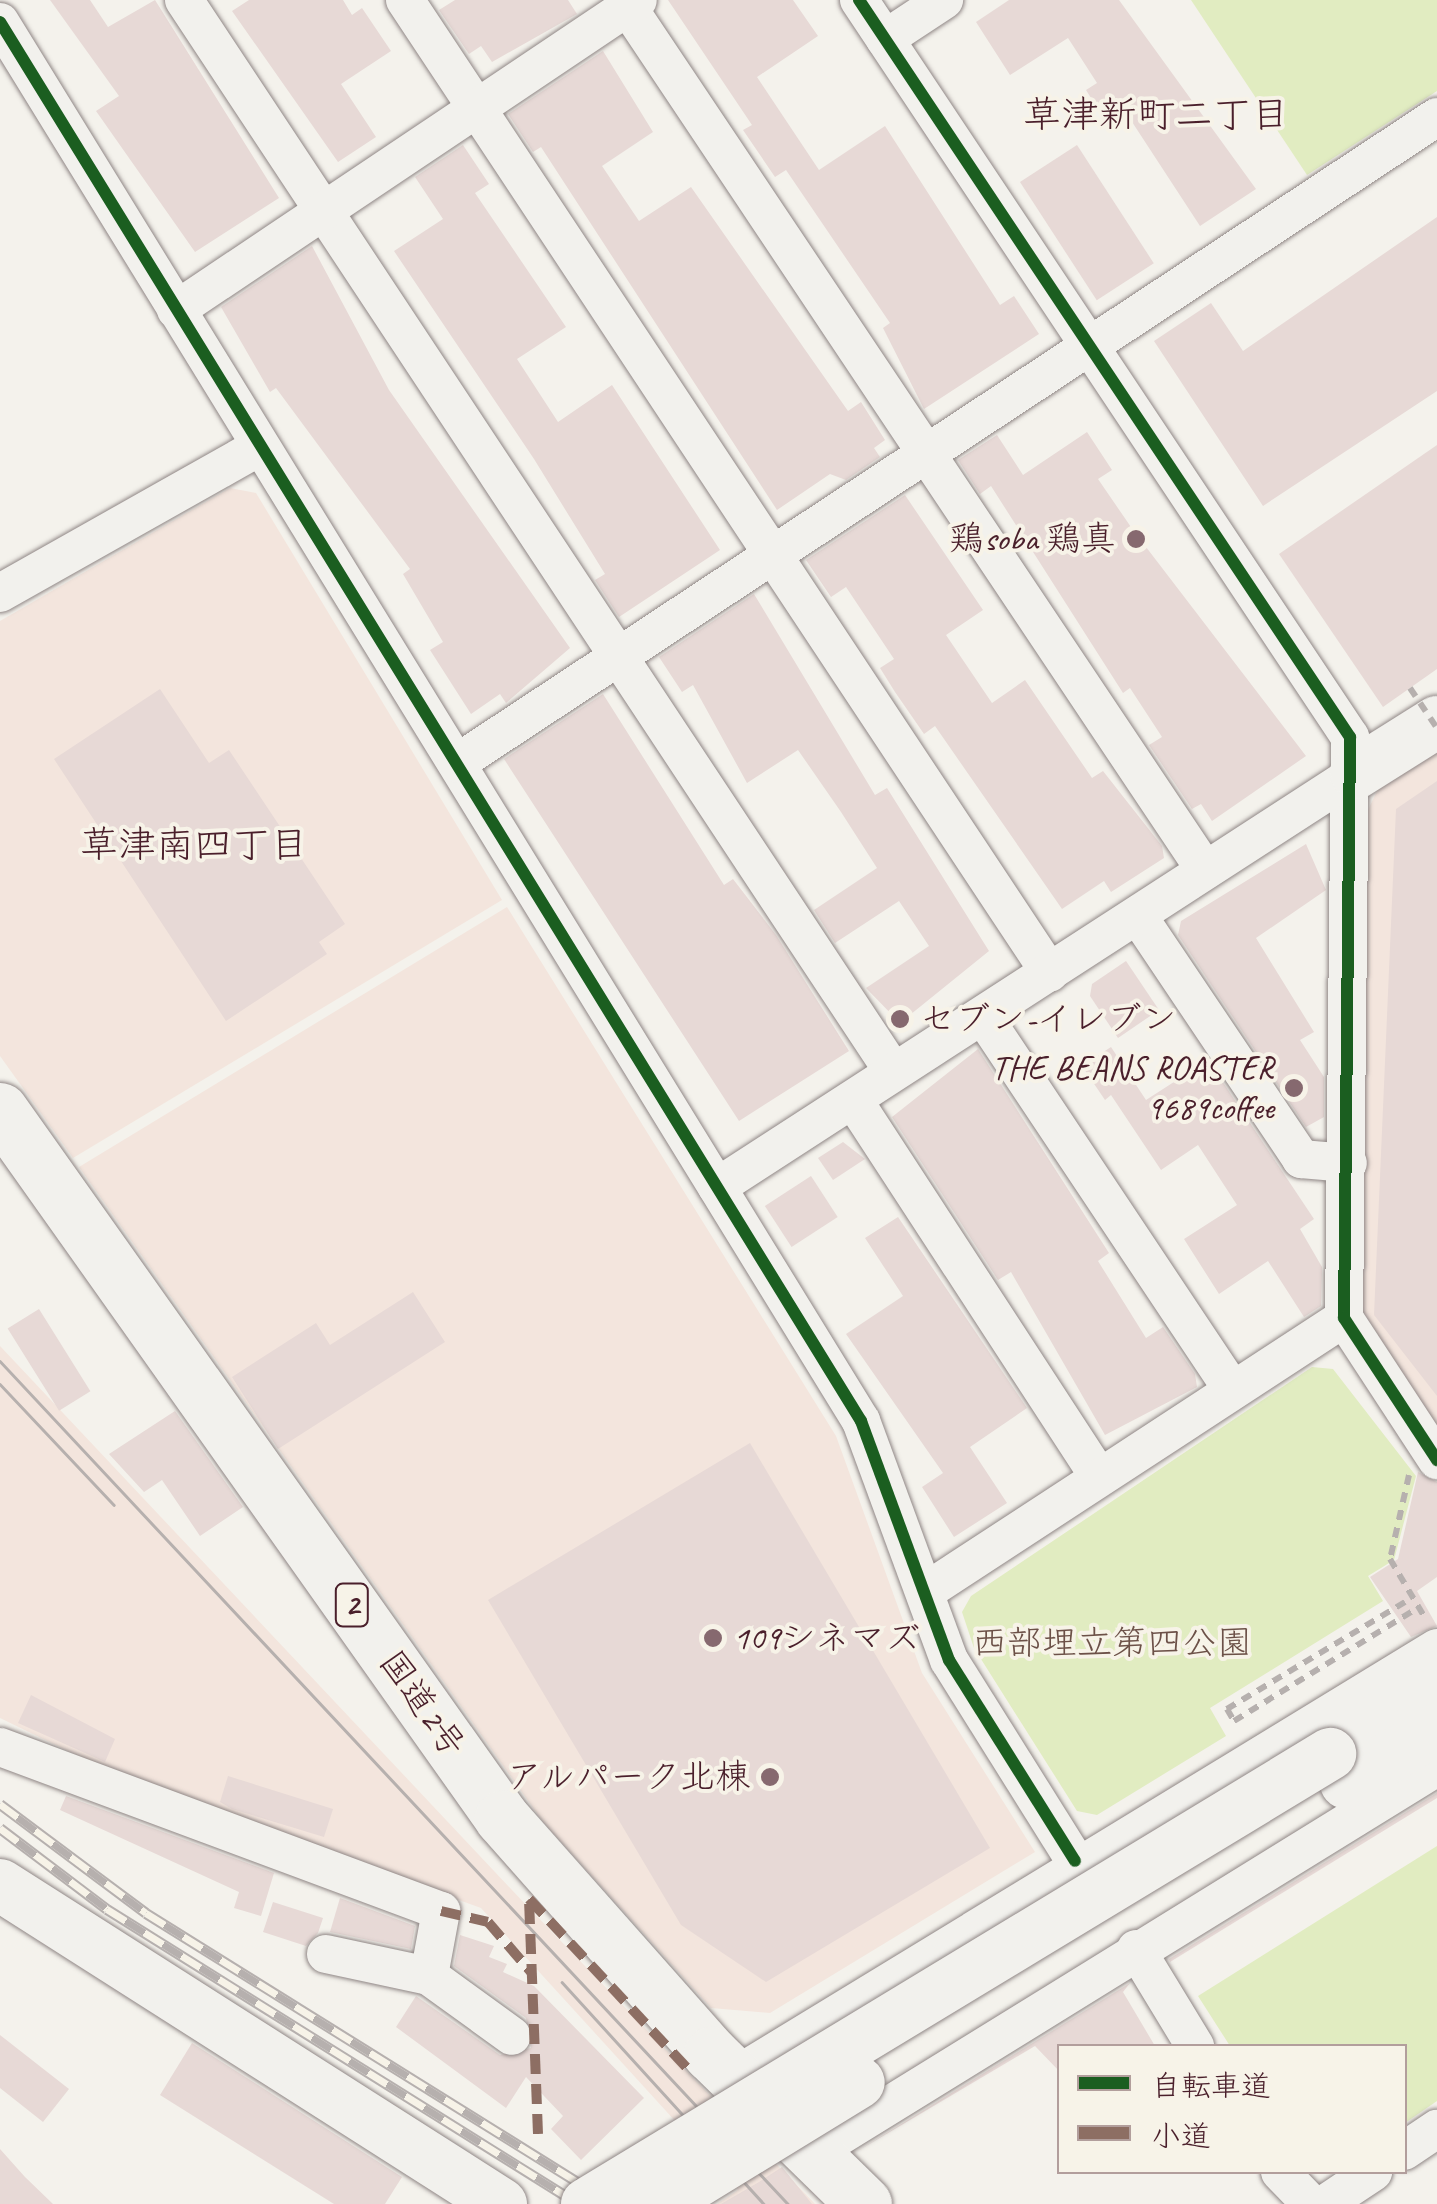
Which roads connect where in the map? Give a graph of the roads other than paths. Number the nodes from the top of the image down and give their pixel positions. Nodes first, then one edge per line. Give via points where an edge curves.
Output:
1 (184, 0) edge
2 (406, 0) edge
3 (859, 0) edge
4 (944, 0) edge
5 (630, 2) edge
6 (0, 22) edge
7 (885, 39) junction
8 (475, 109) junction
9 (1437, 117) edge
10 (321, 213) junction
11 (176, 310) junction
12 (1090, 344) junction
13 (259, 447) junction
14 (923, 450) junction
15 (768, 553) junction
16 (0, 593) edge
17 (615, 654) junction
18 (1428, 713) edge
19 (457, 763) junction
20 (1356, 773) junction
21 (1205, 870) junction
22 (1138, 916) junction
23 (1050, 973) junction
24 (984, 1016) junction
25 (893, 1071) junction
26 (854, 1101) junction
27 (0, 1110) edge
28 (1348, 1163) junction
29 (717, 1186) junction
30 (1344, 1318) junction
31 (1232, 1390) junction
32 (1425, 1460) edge
33 (1099, 1477) junction
34 (924, 1592) junction
35 (1430, 1632) edge
36 (1437, 1677) edge
37 (1437, 1729) edge
38 (0, 1747) edge
39 (1437, 1767) edge
40 (1338, 1768) junction
41 (1075, 1861) junction
42 (0, 1885) edge
43 (1136, 1949) junction
44 (326, 1954) dead end
45 (428, 1976) junction
46 (512, 2036) dead end
47 (1194, 2044) edge
48 (735, 2076) junction
49 (1437, 2129) edge
50 (1407, 2149) edge
51 (812, 2153) junction
52 (1282, 2174) edge
53 (1371, 2174) edge
54 (501, 2204) edge
55 (587, 2204) edge
56 (660, 2204) edge
57 (864, 2204) edge
58 (1311, 2204) edge
59 (1325, 2204) edge

1 - 10 street
2 - 8 street
3 - 7 street
4 - 7 street
5 - 8 street
5 - 14 street
6 - 11 street
7 - 12 street
8 - 10 street
8 - 15 street
9 - 12 street
10 - 11 street
10 - 17 street
11 - 13 street
12 - 14 street
12 - 20 street via 1350,737
13 - 16 street
13 - 19 street
14 - 15 street
14 - 21 street
15 - 17 street
15 - 23 street
17 - 19 street
17 - 25 street
18 - 20 street
19 - 29 street
20 - 21 street
20 - 28 street
21 - 22 street
22 - 23 street
22 - 28 street via 1301,1158
23 - 24 street
24 - 25 street
24 - 31 street
25 - 26 street
26 - 29 street
26 - 33 street
27 - 48 highway, 国道2号 / 2 via 502,1818
28 - 30 street
29 - 34 street via 861,1421
30 - 31 street
30 - 32 street
31 - 33 street
33 - 34 street
34 - 41 street via 949,1660
35 - 41 street
36 - 40 street
37 - 40 street
38 - 45 street via 71,1781 442,1911
39 - 43 street
40 - 55 street, bridge
40 - 56 street, bridge
41 - 48 street
42 - 54 street
43 - 47 street
43 - 51 street
44 - 45 street
45 - 46 street
48 - 51 highway, 国道2号 / 2
49 - 50 street
51 - 57 highway, 国道2号 / 2
52 - 58 street
53 - 59 street

